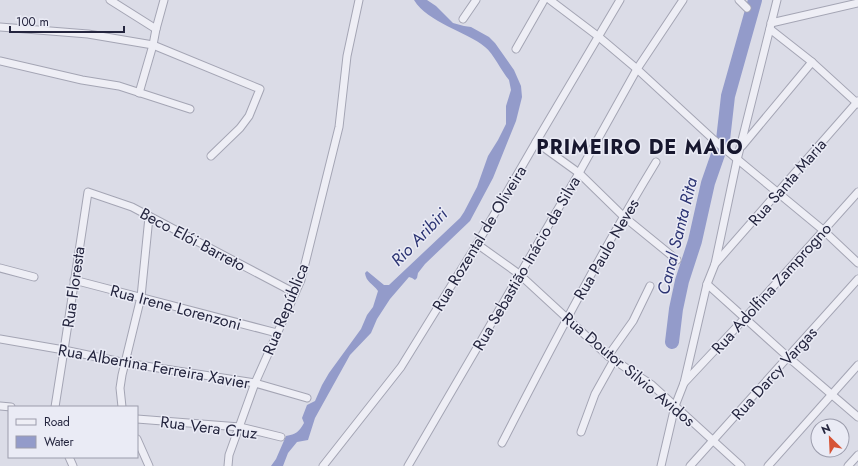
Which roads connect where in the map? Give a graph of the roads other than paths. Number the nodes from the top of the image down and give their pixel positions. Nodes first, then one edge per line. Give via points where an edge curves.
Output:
1 (110, 0) edge
2 (164, 0) edge
3 (359, 0) edge
4 (476, 0) edge
5 (544, 0) edge
6 (550, 0) edge
7 (620, 0) edge
8 (683, 0) edge
9 (739, 0) edge
10 (777, 0) edge
11 (858, 3) edge
12 (747, 8) dead end
13 (463, 19) dead end
14 (770, 26) junction
15 (0, 27) edge
16 (156, 29) junction
17 (599, 37) junction
18 (153, 45) junction
19 (516, 48) dead end
20 (0, 61) edge
21 (812, 62) junction
22 (637, 69) junction
23 (139, 93) junction
24 (857, 103) edge
25 (190, 109) dead end
26 (536, 142) junction
27 (740, 148) junction
28 (211, 156) dead end
29 (737, 160) junction
30 (656, 162) dead end
31 (579, 173) junction
32 (88, 192) joint
33 (858, 192) edge
34 (778, 193) junction
35 (623, 216) junction
36 (149, 217) junction
37 (823, 230) junction
38 (477, 244) junction
39 (677, 260) dead end
40 (858, 263) edge
41 (715, 264) junction
42 (0, 268) edge
43 (519, 274) junction
44 (34, 277) dead end
45 (858, 279) edge
46 (74, 280) junction
47 (707, 284) junction
48 (650, 286) dead end
49 (295, 293) junction
50 (141, 297) junction
51 (567, 318) junction
52 (745, 318) junction
53 (277, 333) junction
54 (0, 340) edge
55 (64, 350) junction
56 (788, 357) junction
57 (611, 358) junction
58 (126, 363) junction
59 (858, 365) edge
60 (255, 383) junction
61 (684, 383) junction
62 (832, 394) junction
63 (307, 398) dead end
64 (55, 406) edge
65 (122, 406) edge
66 (675, 406) junction
67 (858, 417) edge
68 (138, 419) edge
69 (240, 427) junction
70 (581, 432) dead end
71 (281, 437) dead end
72 (713, 441) junction
73 (138, 442) edge
74 (502, 443) dead end
75 (858, 455) edge
76 (149, 466) edge
77 (228, 466) edge
78 (323, 466) edge
79 (408, 466) edge
80 (661, 466) edge
81 (690, 466) edge
82 (741, 466) edge
83 (768, 466) edge
84 (848, 466) edge

1 - 16 street
2 - 16 street
3 - 49 street, Rua República via 347,56 339,127 301,280
4 - 13 street
5 - 19 street
6 - 17 street
7 - 17 street, Rua Rozental de Oliveira
8 - 22 street, Rua Sebastião Inácio da Silva
9 - 12 street
10 - 14 street
11 - 14 street
14 - 21 street
14 - 27 street
15 - 18 street via 88,34
16 - 18 street
17 - 22 street
17 - 26 street, Rua Rozental de Oliveira
18 - 23 street
18 - 28 street via 260,89 249,116
20 - 23 street via 119,86
21 - 24 street
21 - 27 street
22 - 29 street
22 - 31 street, Rua Sebastião Inácio da Silva
23 - 25 street
24 - 34 street, Rua Santa Maria
26 - 31 street
26 - 38 street, Rua Rozental de Oliveira
27 - 29 street
29 - 34 street
29 - 41 street
30 - 35 street, Rua Paulo Neves
31 - 35 street
31 - 43 street, Rua Sebastião Inácio da Silva
32 - 36 street, Beco Elói Barreto via 132,207
32 - 46 street, Rua Floresta
33 - 37 street, Rua Adolfina Zamprogno
34 - 37 street
34 - 41 street, Rua Santa Maria
35 - 39 street
35 - 51 street, Rua Paulo Neves
36 - 49 street, Beco Elói Barreto
36 - 50 street
37 - 40 street
37 - 52 street, Rua Adolfina Zamprogno
38 - 43 street, Rua Doutor Silvio Avidos
38 - 78 street, Rua Rozental de Oliveira via 401,367
41 - 47 street
42 - 44 street
43 - 51 street, Rua Doutor Silvio Avidos
43 - 79 street, Rua Sebastião Inácio da Silva
45 - 56 street, Rua Darcy Vargas
46 - 50 street, Rua Irene Lorenzoni
46 - 55 street, Rua Floresta
47 - 52 street
47 - 61 street
48 - 57 street
49 - 53 street, Rua República
50 - 53 street, Rua Irene Lorenzoni
50 - 58 street
51 - 57 street, Rua Doutor Silvio Avidos
51 - 74 street, Rua Paulo Neves
52 - 56 street
52 - 61 street, Rua Adolfina Zamprogno
53 - 60 street, Rua República
54 - 55 street, Rua Albertina Ferreira Xavier
55 - 58 street, Rua Albertina Ferreira Xavier
55 - 64 street, Rua Floresta
56 - 62 street
56 - 72 street, Rua Darcy Vargas
57 - 66 street, Rua Doutor Silvio Avidos via 652,386
57 - 70 street
58 - 60 street, Rua Albertina Ferreira Xavier
58 - 65 street via 120,388
59 - 62 street
60 - 63 street, Rua Albertina Ferreira Xavier
60 - 69 street, Rua República
61 - 66 street
62 - 67 street
62 - 83 street
66 - 72 street, Rua Doutor Silvio Avidos
66 - 80 street
68 - 69 street, Rua Vera Cruz
69 - 71 street, Rua Vera Cruz
69 - 77 street, Rua República via 229,455
72 - 81 street, Rua Darcy Vargas
72 - 82 street, Rua Doutor Silvio Avidos
73 - 76 street
75 - 84 street

